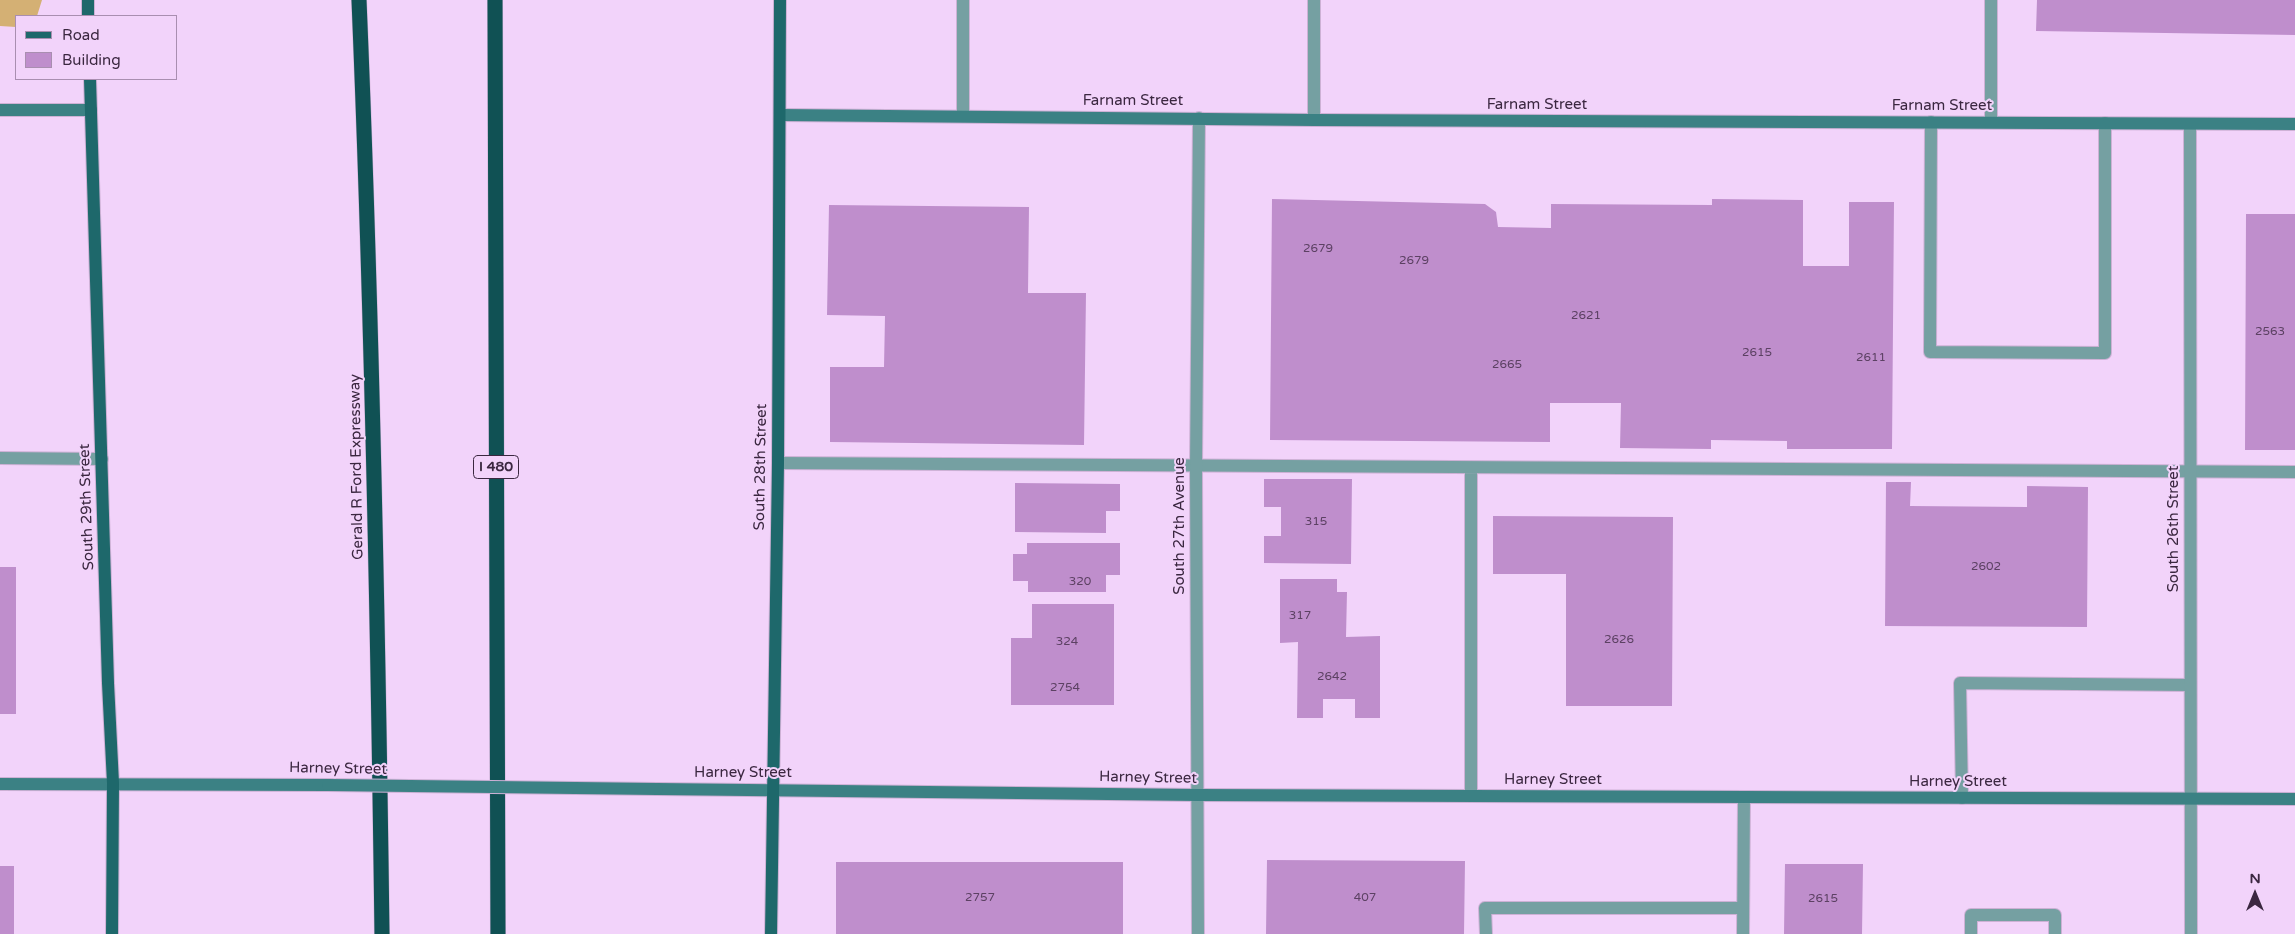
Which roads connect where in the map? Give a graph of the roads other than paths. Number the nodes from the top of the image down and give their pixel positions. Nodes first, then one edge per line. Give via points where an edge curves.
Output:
1 (88, 0) edge
2 (359, 0) edge
3 (494, 0) edge
4 (780, 0) edge
5 (963, 0) edge
6 (1314, 0) edge
7 (1991, 0) edge
8 (88, 15) edge
9 (90, 80) edge
10 (0, 110) edge
11 (91, 110) junction
12 (780, 115) junction
13 (963, 116) junction
14 (1199, 118) junction
15 (1314, 120) junction
16 (1931, 122) junction
17 (1991, 122) junction
18 (2105, 123) junction
19 (2190, 124) junction
20 (2295, 124) edge
21 (0, 458) edge
22 (102, 459) junction
23 (778, 463) junction
24 (1196, 467) junction
25 (1471, 468) junction
26 (2190, 472) junction
27 (2295, 472) edge
28 (2190, 685) junction
29 (113, 783) junction
30 (0, 784) edge
31 (772, 789) junction
32 (1198, 795) junction
33 (1471, 796) junction
34 (1744, 797) junction
35 (1962, 798) junction
36 (2191, 799) junction
37 (2295, 799) edge
38 (1743, 908) junction
39 (112, 934) edge
40 (382, 934) edge
41 (498, 934) edge
42 (771, 934) edge
43 (1198, 934) edge
44 (1486, 934) edge
45 (1743, 934) edge
46 (1971, 934) edge
47 (2055, 934) edge
48 (2191, 934) edge

1 - 8 main road
2 - 40 highway, Gerald R Ford Expressway via 375,486
3 - 41 highway, I 480
4 - 12 main road, South 28th Street
5 - 13 street
6 - 15 street
7 - 17 street
9 - 11 main road, South 29th Street
10 - 11 main road
11 - 22 main road, South 29th Street
12 - 13 main road, Farnam Street
12 - 23 main road, South 28th Street
13 - 14 main road, Farnam Street
14 - 15 main road, Farnam Street
14 - 24 street, South 27th Avenue
15 - 16 main road, Farnam Street
16 - 17 main road, Farnam Street
16 - 18 street via 1930,352 2095,353 2104,353
17 - 18 main road, Farnam Street
18 - 19 main road, Farnam Street
19 - 20 main road, Farnam Street
19 - 26 street, South 26th Street
21 - 22 street
22 - 29 main road, South 29th Street
23 - 24 street
23 - 31 main road, South 28th Street
24 - 25 street
24 - 32 street, South 27th Avenue
25 - 26 street
25 - 33 street
26 - 27 street
26 - 28 street, South 26th Street
28 - 35 street via 1960,683
28 - 36 street, South 26th Street
29 - 30 main road, Harney Street
29 - 31 main road, Harney Street, bridge
29 - 39 main road, South 29th Street
31 - 32 main road, Harney Street
31 - 42 main road, South 28th Street
32 - 33 main road, Harney Street
32 - 43 street, South 27th Avenue
33 - 34 main road, Harney Street
34 - 35 main road, Harney Street
34 - 38 street
35 - 36 main road, Harney Street
36 - 37 main road, Harney Street
36 - 48 street, South 26th Street
38 - 44 street via 1485,908
38 - 45 street
46 - 47 street via 1971,915 2055,915

